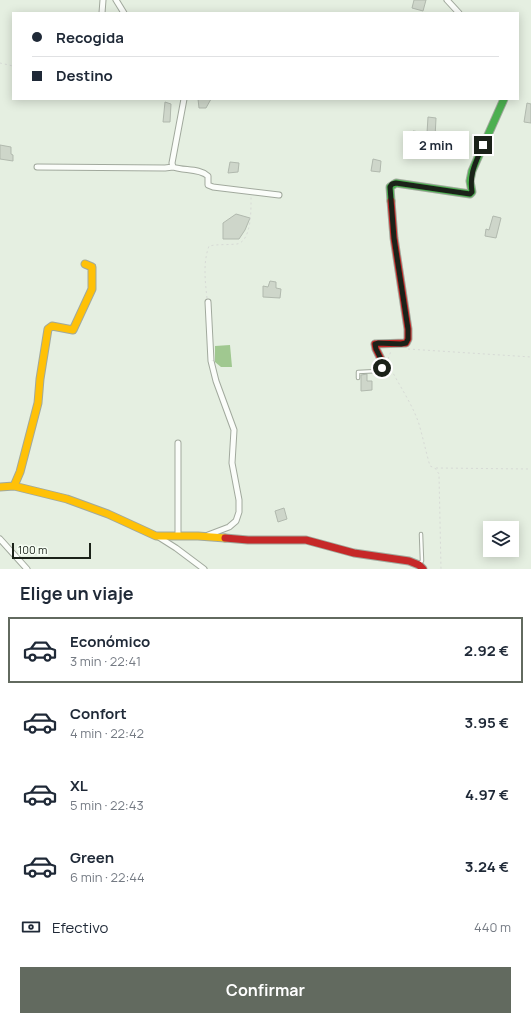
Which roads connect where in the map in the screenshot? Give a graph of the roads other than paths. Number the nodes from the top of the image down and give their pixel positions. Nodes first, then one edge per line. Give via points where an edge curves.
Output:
1 (103, 0) edge
2 (116, 0) edge
3 (448, 0) edge
4 (102, 12) edge
5 (123, 12) edge
6 (458, 12) edge
7 (184, 100) edge
8 (504, 100) edge
9 (37, 167) dead end
10 (173, 167) junction
11 (279, 195) dead end
12 (86, 264) dead end
13 (208, 302) road end
14 (383, 363) joint
15 (358, 378) dead end
16 (178, 444) dead end
17 (14, 486) junction
18 (0, 487) edge
19 (421, 534) dead end
20 (156, 536) junction
21 (178, 536) junction
22 (206, 536) junction
23 (0, 539) edge
24 (421, 567) edge
25 (27, 569) edge
26 (204, 569) edge

1 - 4 street
2 - 5 street
3 - 6 street
7 - 10 street
8 - 14 street via 472,171 470,194 396,183 390,187 394,238 408,339 406,343 401,344 375,344
9 - 10 street
10 - 11 street via 203,172 208,176 208,185 213,187
12 - 17 street via 92,267 92,289 73,330 52,326 48,329 35,416
13 - 22 street via 211,361 234,430 232,463 239,512 236,521 229,527
14 - 15 lane via 378,371 358,372
16 - 21 street
17 - 18 street
17 - 20 street via 67,499
19 - 24 lane
20 - 21 street
20 - 26 street
21 - 22 street
22 - 24 street via 248,540 306,540 344,551 409,561
23 - 25 street

